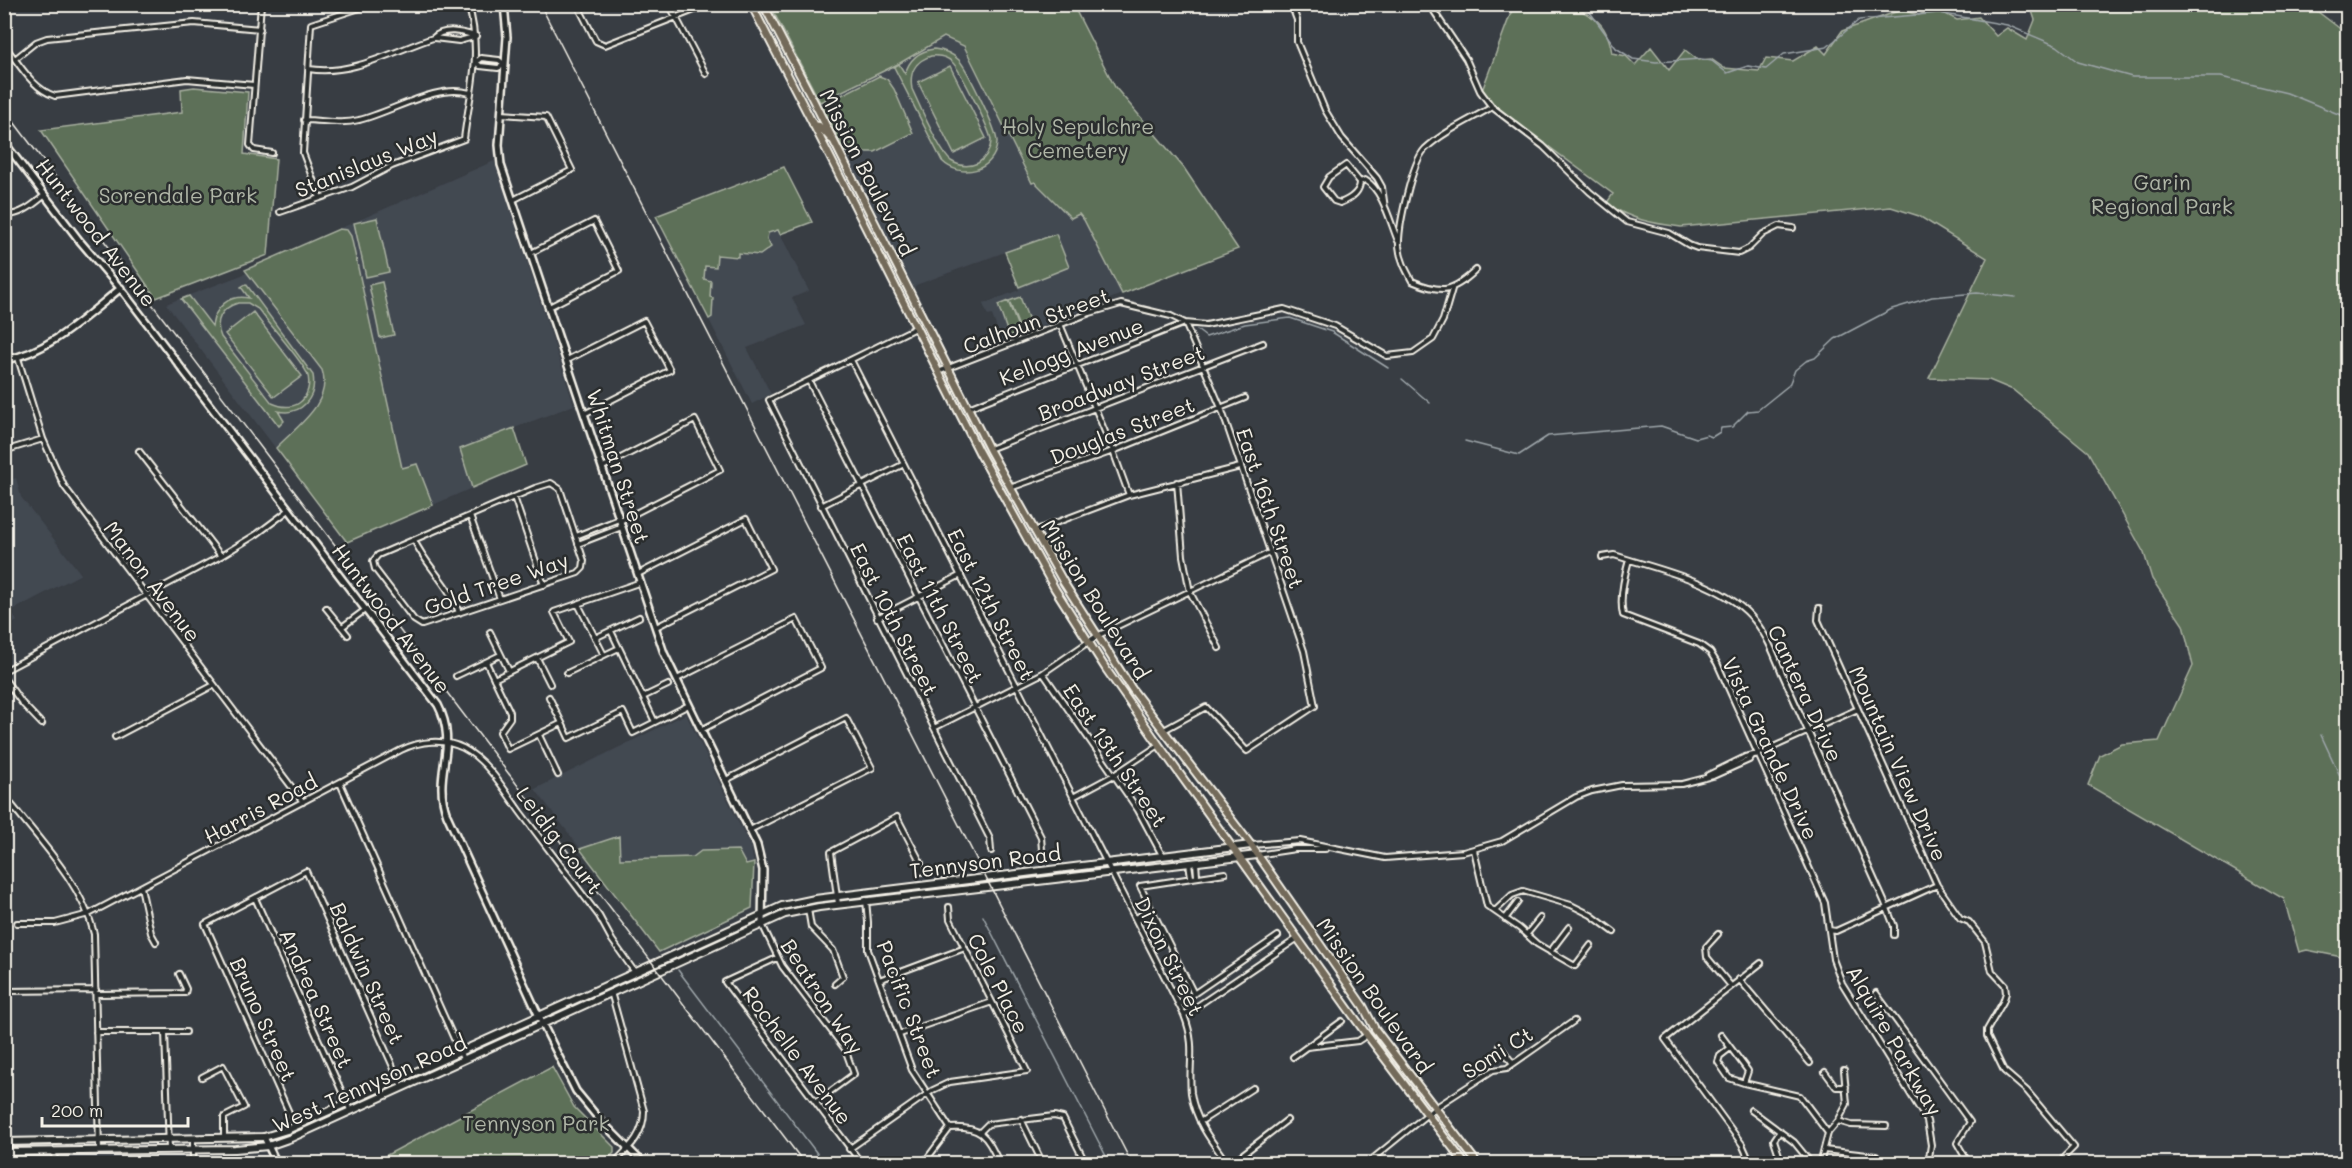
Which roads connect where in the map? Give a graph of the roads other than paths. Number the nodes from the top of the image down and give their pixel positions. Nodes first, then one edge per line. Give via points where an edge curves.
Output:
1 (261, 4) edge
2 (372, 4) edge
3 (468, 4) edge
4 (504, 4) edge
5 (577, 4) edge
6 (669, 4) edge
7 (751, 4) edge
8 (763, 4) edge
9 (1291, 4) edge
10 (1429, 4) edge
11 (2341, 4) edge
12 (707, 5) edge
13 (2348, 7) edge
14 (676, 18) junction
15 (260, 29) junction
16 (476, 36) junction
17 (433, 38) junction
18 (4, 45) edge
19 (15, 58) junction
20 (476, 62) junction
21 (505, 65) junction
22 (309, 69) junction
23 (706, 74) dead end
24 (254, 85) junction
25 (470, 93) junction
26 (1492, 107) junction
27 (501, 114) junction
28 (304, 120) junction
29 (813, 124) junction
30 (4, 142) edge
31 (836, 144) junction
32 (272, 153) dead end
33 (1360, 182) junction
34 (45, 195) junction
35 (320, 199) junction
36 (513, 200) junction
37 (1385, 208) junction
38 (280, 212) dead end
39 (4, 215) edge
40 (1793, 228) dead end
41 (1399, 244) junction
42 (531, 253) junction
43 (1476, 270) dead end
44 (907, 286) junction
45 (121, 288) junction
46 (1452, 289) junction
47 (897, 291) junction
48 (549, 307) junction
49 (1185, 323) junction
50 (1060, 324) junction
51 (915, 328) junction
52 (1263, 343) dead end
53 (18, 358) junction
54 (4, 360) edge
55 (567, 360) junction
56 (851, 360) junction
57 (1077, 365) junction
58 (948, 368) junction
59 (1202, 368) junction
60 (938, 372) junction
61 (809, 381) junction
62 (1245, 398) dead end
63 (1095, 407) junction
64 (968, 408) junction
65 (1221, 408) junction
66 (584, 414) junction
67 (43, 439) junction
68 (989, 449) junction
69 (4, 451) edge
70 (139, 451) dead end
71 (1113, 451) junction
72 (904, 464) junction
73 (603, 467) junction
74 (1240, 467) junction
75 (1177, 482) junction
76 (862, 485) junction
77 (1010, 488) junction
78 (1129, 495) junction
79 (514, 497) junction
80 (821, 506) junction
81 (289, 510) junction
82 (470, 516) junction
83 (620, 522) junction
84 (1034, 531) junction
85 (576, 536) junction
86 (413, 540) junction
87 (578, 544) junction
88 (1270, 552) junction
89 (221, 556) junction
90 (1602, 557) dead end
91 (1629, 560) junction
92 (638, 574) junction
93 (961, 575) junction
94 (640, 582) junction
95 (544, 585) junction
96 (1190, 592) junction
97 (145, 596) junction
98 (919, 597) junction
99 (500, 599) junction
100 (578, 604) junction
101 (326, 608) dead end
102 (1819, 608) dead end
103 (365, 610) junction
104 (459, 613) junction
105 (639, 617) dead end
106 (877, 618) junction
107 (342, 627) junction
108 (656, 628) junction
109 (610, 631) junction
110 (490, 632) dead end
111 (348, 635) dead end
112 (1098, 636) junction
113 (595, 638) junction
114 (1088, 642) junction
115 (619, 648) junction
116 (1219, 648) dead end
117 (501, 655) junction
118 (604, 655) junction
119 (537, 658) junction
120 (486, 662) junction
121 (4, 671) edge
122 (509, 671) junction
123 (567, 673) dead end
124 (1043, 673) junction
125 (456, 676) dead end
126 (4, 678) edge
127 (494, 679) junction
128 (677, 680) junction
129 (550, 684) dead end
130 (214, 685) junction
131 (668, 685) dead end
132 (1017, 686) junction
133 (549, 697) dead end
134 (643, 697) junction
135 (689, 705) junction
136 (975, 707) junction
137 (1858, 709) junction
138 (655, 722) junction
139 (562, 723) junction
140 (42, 724) dead end
141 (933, 728) junction
142 (701, 730) junction
143 (1163, 730) junction
144 (1808, 731) junction
145 (538, 735) junction
146 (115, 737) dead end
147 (448, 743) junction
148 (1159, 745) junction
149 (1755, 755) junction
150 (558, 775) dead end
151 (1114, 775) junction
152 (726, 780) junction
153 (340, 783) junction
154 (4, 795) edge
155 (1073, 797) junction
156 (303, 802) junction
157 (750, 830) junction
158 (1251, 845) junction
159 (1233, 847) junction
160 (1331, 849) junction
161 (1042, 850) dead end
162 (1474, 850) junction
163 (991, 851) dead end
164 (1239, 855) junction
165 (1257, 855) junction
166 (1162, 856) junction
167 (1192, 861) junction
168 (1106, 863) junction
169 (1111, 871) junction
170 (921, 872) dead end
171 (1225, 873) dead end
172 (1197, 876) junction
173 (1191, 877) junction
174 (1937, 885) junction
175 (141, 887) junction
176 (865, 892) junction
177 (837, 896) junction
178 (255, 898) junction
179 (866, 901) junction
180 (1518, 902) dead end
181 (838, 904) junction
182 (949, 907) dead end
183 (1887, 908) junction
184 (807, 909) junction
185 (1152, 911) junction
186 (1495, 911) junction
187 (89, 914) junction
188 (761, 914) junction
189 (1540, 918) dead end
190 (1136, 919) junction
191 (1505, 919) junction
192 (17, 923) dead end
193 (762, 924) junction
194 (1569, 927) dead end
195 (1830, 930) junction
196 (1614, 932) dead end
197 (1527, 934) junction
198 (1718, 934) dead end
199 (1894, 935) dead end
200 (1278, 936) dead end
201 (1298, 938) junction
202 (156, 942) dead end
203 (1591, 945) dead end
204 (965, 948) junction
205 (1550, 952) junction
206 (777, 958) junction
207 (653, 963) joint
208 (1761, 963) dead end
209 (658, 970) joint
210 (634, 971) junction
211 (179, 974) dead end
212 (1739, 979) junction
213 (879, 980) junction
214 (835, 984) dead end
215 (1731, 986) junction
216 (4, 991) edge
217 (96, 992) junction
218 (611, 992) junction
219 (1876, 993) dead end
220 (1194, 994) junction
221 (992, 1002) junction
222 (1179, 1004) junction
223 (538, 1015) junction
224 (1184, 1015) junction
225 (1342, 1021) dead end
226 (1574, 1021) dead end
227 (542, 1023) junction
228 (96, 1032) junction
229 (165, 1032) junction
230 (186, 1032) dead end
231 (900, 1034) junction
232 (1367, 1035) junction
233 (1721, 1035) dead end
234 (1500, 1046) dead end
235 (1307, 1047) junction
236 (1729, 1049) junction
237 (459, 1051) junction
238 (1293, 1057) dead end
239 (463, 1059) junction
240 (1515, 1062) junction
241 (1810, 1063) dead end
242 (1844, 1070) dead end
243 (1825, 1072) dead end
244 (202, 1077) dead end
245 (399, 1078) junction
246 (1744, 1083) junction
247 (402, 1087) junction
248 (1846, 1087) junction
249 (1253, 1088) dead end
250 (927, 1095) junction
251 (347, 1102) junction
252 (816, 1102) junction
253 (1435, 1108) junction
254 (351, 1110) junction
255 (1751, 1110) dead end
256 (1426, 1115) junction
257 (1021, 1119) junction
258 (1287, 1120) dead end
259 (1838, 1121) junction
260 (1200, 1122) junction
261 (295, 1126) junction
262 (1886, 1126) dead end
263 (950, 1128) junction
264 (1780, 1131) junction
265 (980, 1132) junction
266 (1828, 1133) junction
267 (264, 1137) junction
268 (224, 1138) junction
269 (169, 1139) junction
270 (193, 1139) junction
271 (99, 1141) junction
272 (4, 1142) edge
273 (268, 1146) junction
274 (629, 1147) junction
275 (849, 1149) junction
276 (169, 1150) junction
277 (193, 1150) junction
278 (1824, 1150) junction
279 (54, 1151) junction
280 (99, 1151) junction
281 (4, 1152) edge
282 (1876, 1156) dead end
283 (2064, 1157) dead end
284 (928, 1158) junction
285 (1372, 1159) junction
286 (1822, 1162) edge
287 (55, 1164) edge
288 (193, 1164) edge
289 (277, 1164) edge
290 (612, 1164) edge
291 (644, 1164) edge
292 (862, 1164) edge
293 (924, 1164) edge
294 (935, 1164) edge
295 (999, 1164) edge
296 (1043, 1164) edge
297 (1086, 1164) edge
298 (1229, 1164) edge
299 (1366, 1164) edge
300 (1376, 1164) edge
301 (1465, 1164) edge
302 (1478, 1164) edge
303 (1751, 1164) edge
304 (1782, 1164) edge
305 (1812, 1164) edge
306 (1928, 1164) edge
307 (1969, 1164) edge

1 - 15 street
2 - 22 street via 311,24
3 - 16 street
4 - 21 street, Whitman Street
5 - 14 street via 595,39 605,45
6 - 14 street
7 - 29 main road, Mission Boulevard
8 - 31 main road, Mission Boulevard
9 - 37 street via 1297,20 1297,42 1325,110 1342,138 1377,178
10 - 26 street
11 - 13 street
12 - 14 street
14 - 23 street
15 - 19 street via 194,23 47,38
15 - 24 street
16 - 17 street via 459,41
16 - 17 street via 445,31
16 - 20 street
17 - 22 street via 347,69
18 - 19 street
19 - 24 street via 44,92 55,96 187,80
20 - 21 street via 498,68
20 - 21 street via 481,58 499,60
20 - 25 street
21 - 27 street, Whitman Street
22 - 28 street
24 - 32 street via 250,145 254,150
25 - 28 street via 443,90 346,123
25 - 35 street, Stanislaus Way via 464,139
26 - 40 street via 1543,146 1627,222 1669,233 1697,248 1739,253 1779,226
26 - 41 street via 1420,155 1412,175
27 - 36 street, Whitman Street via 500,159
27 - 36 street via 546,117 572,170
28 - 35 street via 303,153
29 - 31 main road
29 - 47 main road, Mission Boulevard
30 - 34 street, Huntwood Avenue
31 - 44 main road, Mission Boulevard
33 - 33 street via 1346,165 1329,177 1323,187 1340,203 1353,196
33 - 37 street via 1365,180 1373,185
34 - 39 street via 14,216
34 - 45 street, Huntwood Avenue
35 - 38 street, Stanislaus Way
36 - 42 street, Whitman Street
37 - 41 street
41 - 46 street via 1412,281
42 - 48 street, Whitman Street
42 - 48 street via 594,222 619,271
43 - 46 street
44 - 47 main road
44 - 58 main road, Mission Boulevard
45 - 53 street via 54,340
45 - 81 street, Huntwood Avenue
46 - 49 street, Calhoun Street via 1443,320 1432,339 1413,353 1387,356 1335,326 1284,309 1206,325
47 - 51 main road, Mission Boulevard
48 - 55 street, Whitman Street
49 - 50 street, Calhoun Street via 1121,304
49 - 57 street, Kellogg Avenue
49 - 59 street, East 16th Street
50 - 57 street
50 - 58 street, Calhoun Street
51 - 56 street
51 - 60 main road, Mission Boulevard
52 - 59 street, Broadway Street
53 - 54 street
53 - 67 street, Manon Avenue
55 - 66 street, Whitman Street
55 - 66 street via 644,321 670,370
56 - 61 street
56 - 72 street, East 12th Street
57 - 63 street
57 - 64 street, Kellogg Avenue
58 - 60 street, Calhoun Street
58 - 64 main road, Mission Boulevard
59 - 63 street, Broadway Street
59 - 65 street, East 16th Street
60 - 114 main road, Mission Boulevard via 1008,507
61 - 76 street, East 11th Street
61 - 80 street, East 10th Street via 769,400
62 - 65 street, Douglas Street
63 - 68 street, Broadway Street
63 - 71 street
64 - 68 main road, Mission Boulevard
65 - 71 street, Douglas Street
65 - 74 street, East 16th Street
66 - 73 street, Whitman Street
67 - 69 street
67 - 97 street, Manon Avenue via 64,486
68 - 77 main road, Mission Boulevard
70 - 89 street
71 - 77 street, Douglas Street
71 - 78 street
72 - 76 street
72 - 93 street, East 12th Street
73 - 83 street, Whitman Street
73 - 83 street via 695,420 720,470
74 - 75 street
74 - 88 street, East 16th Street
75 - 78 street
75 - 96 street via 1182,556
76 - 80 street
76 - 98 street, East 11th Street
77 - 84 main road, Mission Boulevard
78 - 84 street
79 - 82 street
79 - 85 street via 548,483 555,484
79 - 95 street
80 - 106 street, East 10th Street
81 - 89 street
81 - 103 street, Huntwood Avenue
82 - 86 street
82 - 99 street
83 - 85 street
83 - 87 street
83 - 92 street, Whitman Street
84 - 112 main road, Mission Boulevard
85 - 87 street
86 - 104 street via 449,591
86 - 104 street, Gold Tree Way via 378,555 373,561 375,569 418,624
87 - 95 street, Gold Tree Way via 583,568
88 - 96 street
88 - 143 street, East 16th Street via 1304,651 1315,706 1247,751 1206,707
89 - 97 street
90 - 91 street, Cantera Drive via 1614,555
91 - 144 street, Cantera Drive via 1693,581 1745,610 1768,641
91 - 149 street, Vista Grande Drive via 1624,577 1623,615 1706,648 1717,663
92 - 94 street, Whitman Street
92 - 108 street via 746,519 771,569
93 - 98 street
93 - 132 street, East 12th Street
94 - 100 street
94 - 108 street, Whitman Street
95 - 99 street, Gold Tree Way
96 - 112 street
96 - 116 street
97 - 121 street
97 - 130 street, Manon Avenue
98 - 106 street
98 - 136 street, East 11th Street
99 - 104 street, Gold Tree Way
100 - 113 street
100 - 119 street via 554,612 569,642
101 - 107 street
102 - 137 street, Mountain View Drive via 1818,620
103 - 107 street
103 - 147 street, Huntwood Avenue via 438,705
105 - 109 street
106 - 141 street, East 10th Street
107 - 111 street
108 - 128 street, Whitman Street
109 - 113 street
109 - 115 street
110 - 117 street
112 - 114 street
112 - 143 main road, Mission Boulevard
113 - 118 street
114 - 124 street
114 - 148 main road, Mission Boulevard
115 - 118 street
115 - 134 street
117 - 120 street
117 - 122 street
118 - 123 street
119 - 122 street
119 - 129 street
120 - 125 street
120 - 127 street
122 - 127 street
124 - 132 street
124 - 151 street, East 13th Street
126 - 140 street
127 - 145 street via 511,715 500,732 508,749
128 - 135 street, Whitman Street
128 - 142 street via 796,619 821,668
130 - 146 street
130 - 156 street, Manon Avenue
131 - 134 street
132 - 136 street
132 - 155 street, East 12th Street
133 - 139 street
134 - 138 street
135 - 138 street
135 - 142 street, Whitman Street
136 - 141 street
136 - 161 street, East 11th Street via 1041,837
137 - 144 street, Tennyson Road
137 - 174 street, Mountain View Drive
138 - 139 street via 633,733 623,712 569,738
139 - 145 street
141 - 163 street, East 10th Street via 990,839
142 - 152 street, Whitman Street
143 - 158 main road, Mission Boulevard
144 - 149 street, Tennyson Road
144 - 183 street, Cantera Drive
145 - 150 street
147 - 153 street, Harris Road via 407,747
147 - 210 street, Leidig Court via 465,749 488,769 599,916
147 - 223 street, Huntwood Avenue via 441,784 444,806
148 - 151 street
148 - 159 main road, Mission Boulevard
149 - 162 street, Tennyson Road via 1694,782 1622,785 1592,791 1519,833
149 - 195 street, Vista Grande Drive via 1825,903
151 - 155 street
151 - 166 street, East 13th Street via 1142,816
152 - 157 street, Whitman Street
152 - 157 street via 846,718 872,768
153 - 156 street, Harris Road
153 - 237 street
154 - 187 street via 79,892
155 - 168 street, East 12th Street
156 - 175 street, Harris Road
157 - 188 street, Whitman Street via 762,862
158 - 159 main road, Tennyson Road
158 - 160 street, Tennyson Road via 1292,841
158 - 165 main road, Mission Boulevard
159 - 164 main road, Mission Boulevard
159 - 166 main road, Tennyson Road
160 - 162 street, Tennyson Road via 1385,858
160 - 165 street, Tennyson Road
162 - 186 street via 1485,902
164 - 165 main road, Tennyson Road
164 - 167 main road, Tennyson Road
164 - 201 main road, Mission Boulevard
165 - 253 main road, Mission Boulevard via 1375,1029
166 - 168 main road, Tennyson Road
167 - 169 main road, Tennyson Road
167 - 172 street
167 - 173 street
168 - 169 street, Dixon Street
168 - 176 main road, Tennyson Road
169 - 179 main road, Tennyson Road
169 - 190 street, Dixon Street
170 - 177 street via 921,863 897,817 831,852
171 - 172 street
172 - 173 street
173 - 185 street via 1140,886
174 - 183 street
174 - 283 street, Mountain View Drive via 1960,918 1969,921 1985,942 1992,970 2005,985 2006,993 1989,1024 1987,1036 2004,1071 2027,1091 2074,1147
175 - 187 street, Harris Road
175 - 202 street
176 - 177 main road, Tennyson Road
176 - 179 street, Pacific Street
177 - 181 street
177 - 188 main road, Tennyson Road via 795,902
178 - 245 street, Baldwin Street via 306,871
178 - 251 street, Andrea Street
178 - 261 street, Bruno Street via 205,924
179 - 181 main road, Tennyson Road
179 - 213 street, Pacific Street via 867,945
180 - 191 street
181 - 184 main road, Tennyson Road
182 - 204 street, Cole Place via 950,919
183 - 195 street via 1836,931
183 - 199 street, Cantera Drive
184 - 193 main road, Tennyson Road
184 - 214 street via 812,927 837,958 843,977
185 - 190 street
185 - 220 street
186 - 191 street
186 - 196 street via 1512,895 1523,891 1571,905
187 - 192 street, Harris Road via 55,923
187 - 217 street via 94,934
188 - 193 street, Whitman Street
188 - 207 main road, Tennyson Road
189 - 197 street
190 - 222 street, Dixon Street
191 - 197 street
193 - 206 street, Beatron Way
193 - 209 main road, Tennyson Road
194 - 205 street
195 - 306 street, Alquire Parkway via 1833,959 1842,983 1927,1121 1931,1145
197 - 205 street
198 - 215 street via 1706,947 1707,957
200 - 220 street
201 - 224 street
201 - 232 main road, Mission Boulevard
203 - 205 street via 1575,966
204 - 213 street
204 - 221 street, Cole Place
206 - 252 street, Beatron Way via 841,1042 854,1074
206 - 252 street, Rochelle Avenue via 725,982
207 - 210 main road, West Tennyson Road
208 - 212 street
209 - 218 main road, West Tennyson Road
210 - 223 main road, West Tennyson Road
211 - 217 street via 185,993
212 - 215 street
212 - 241 street
213 - 231 street, Pacific Street
215 - 303 street via 1665,1040 1742,1144
216 - 217 street
217 - 228 street
218 - 227 main road, West Tennyson Road
218 - 274 street via 644,1111 644,1125
219 - 307 street via 1970,1122 1957,1143
220 - 222 street
221 - 231 street
221 - 250 street, Cole Place via 1027,1071 962,1078
222 - 224 street, Dixon Street
223 - 227 street, Huntwood Avenue
223 - 237 main road, West Tennyson Road
224 - 260 street, Dixon Street via 1192,1043 1191,1093
225 - 235 street
226 - 240 street, Somi Ct
227 - 239 main road, West Tennyson Road
227 - 274 street, Huntwood Avenue via 576,1091
228 - 229 street
228 - 271 street
229 - 230 street
229 - 269 street
231 - 250 street, Pacific Street via 912,1070
232 - 235 street via 1358,1041
232 - 256 main road, Mission Boulevard
233 - 236 street
234 - 240 street
235 - 238 street
236 - 246 street via 1748,1071
236 - 246 street via 1718,1062 1729,1078
237 - 239 street
237 - 245 main road, West Tennyson Road
239 - 247 main road, West Tennyson Road
240 - 253 street, Somi Ct via 1494,1070
242 - 248 street
243 - 248 street via 1836,1087
244 - 268 street via 223,1066 244,1107 224,1118
245 - 247 street, Baldwin Street
245 - 251 main road, West Tennyson Road
246 - 266 street via 1800,1096
247 - 254 main road, West Tennyson Road
248 - 259 street via 1847,1104
249 - 260 street
250 - 263 street, Pacific Street
250 - 275 street
251 - 254 street, Andrea Street
251 - 261 main road, West Tennyson Road
252 - 275 street, Rochelle Avenue
253 - 256 street, Somi Ct
253 - 302 main road, Mission Boulevard
254 - 273 main road, West Tennyson Road
255 - 264 street
256 - 285 street, Somi Ct
256 - 301 main road, Mission Boulevard
257 - 265 street via 988,1124
257 - 296 street
257 - 297 street via 1063,1118
258 - 298 street
259 - 262 street
259 - 266 street
260 - 298 street, Dixon Street
261 - 267 main road, West Tennyson Road
263 - 265 street via 968,1127
263 - 284 street
264 - 304 street via 1774,1140
264 - 305 street
265 - 295 street
266 - 278 street
267 - 268 main road, West Tennyson Road
267 - 273 street
268 - 270 main road, West Tennyson Road
269 - 270 main road, West Tennyson Road
269 - 271 main road, West Tennyson Road
269 - 276 street
270 - 277 street
271 - 272 main road, West Tennyson Road
271 - 280 street
273 - 277 main road, West Tennyson Road
273 - 289 street
274 - 290 street
274 - 291 street, Huntwood Avenue
275 - 292 street, Rochelle Avenue
276 - 277 main road, West Tennyson Road
276 - 280 main road, West Tennyson Road
277 - 288 street
278 - 282 street
278 - 286 street
279 - 280 main road, West Tennyson Road
279 - 281 main road, West Tennyson Road
279 - 287 street
284 - 293 street
284 - 294 street
285 - 299 street, Somi Ct
285 - 300 street

